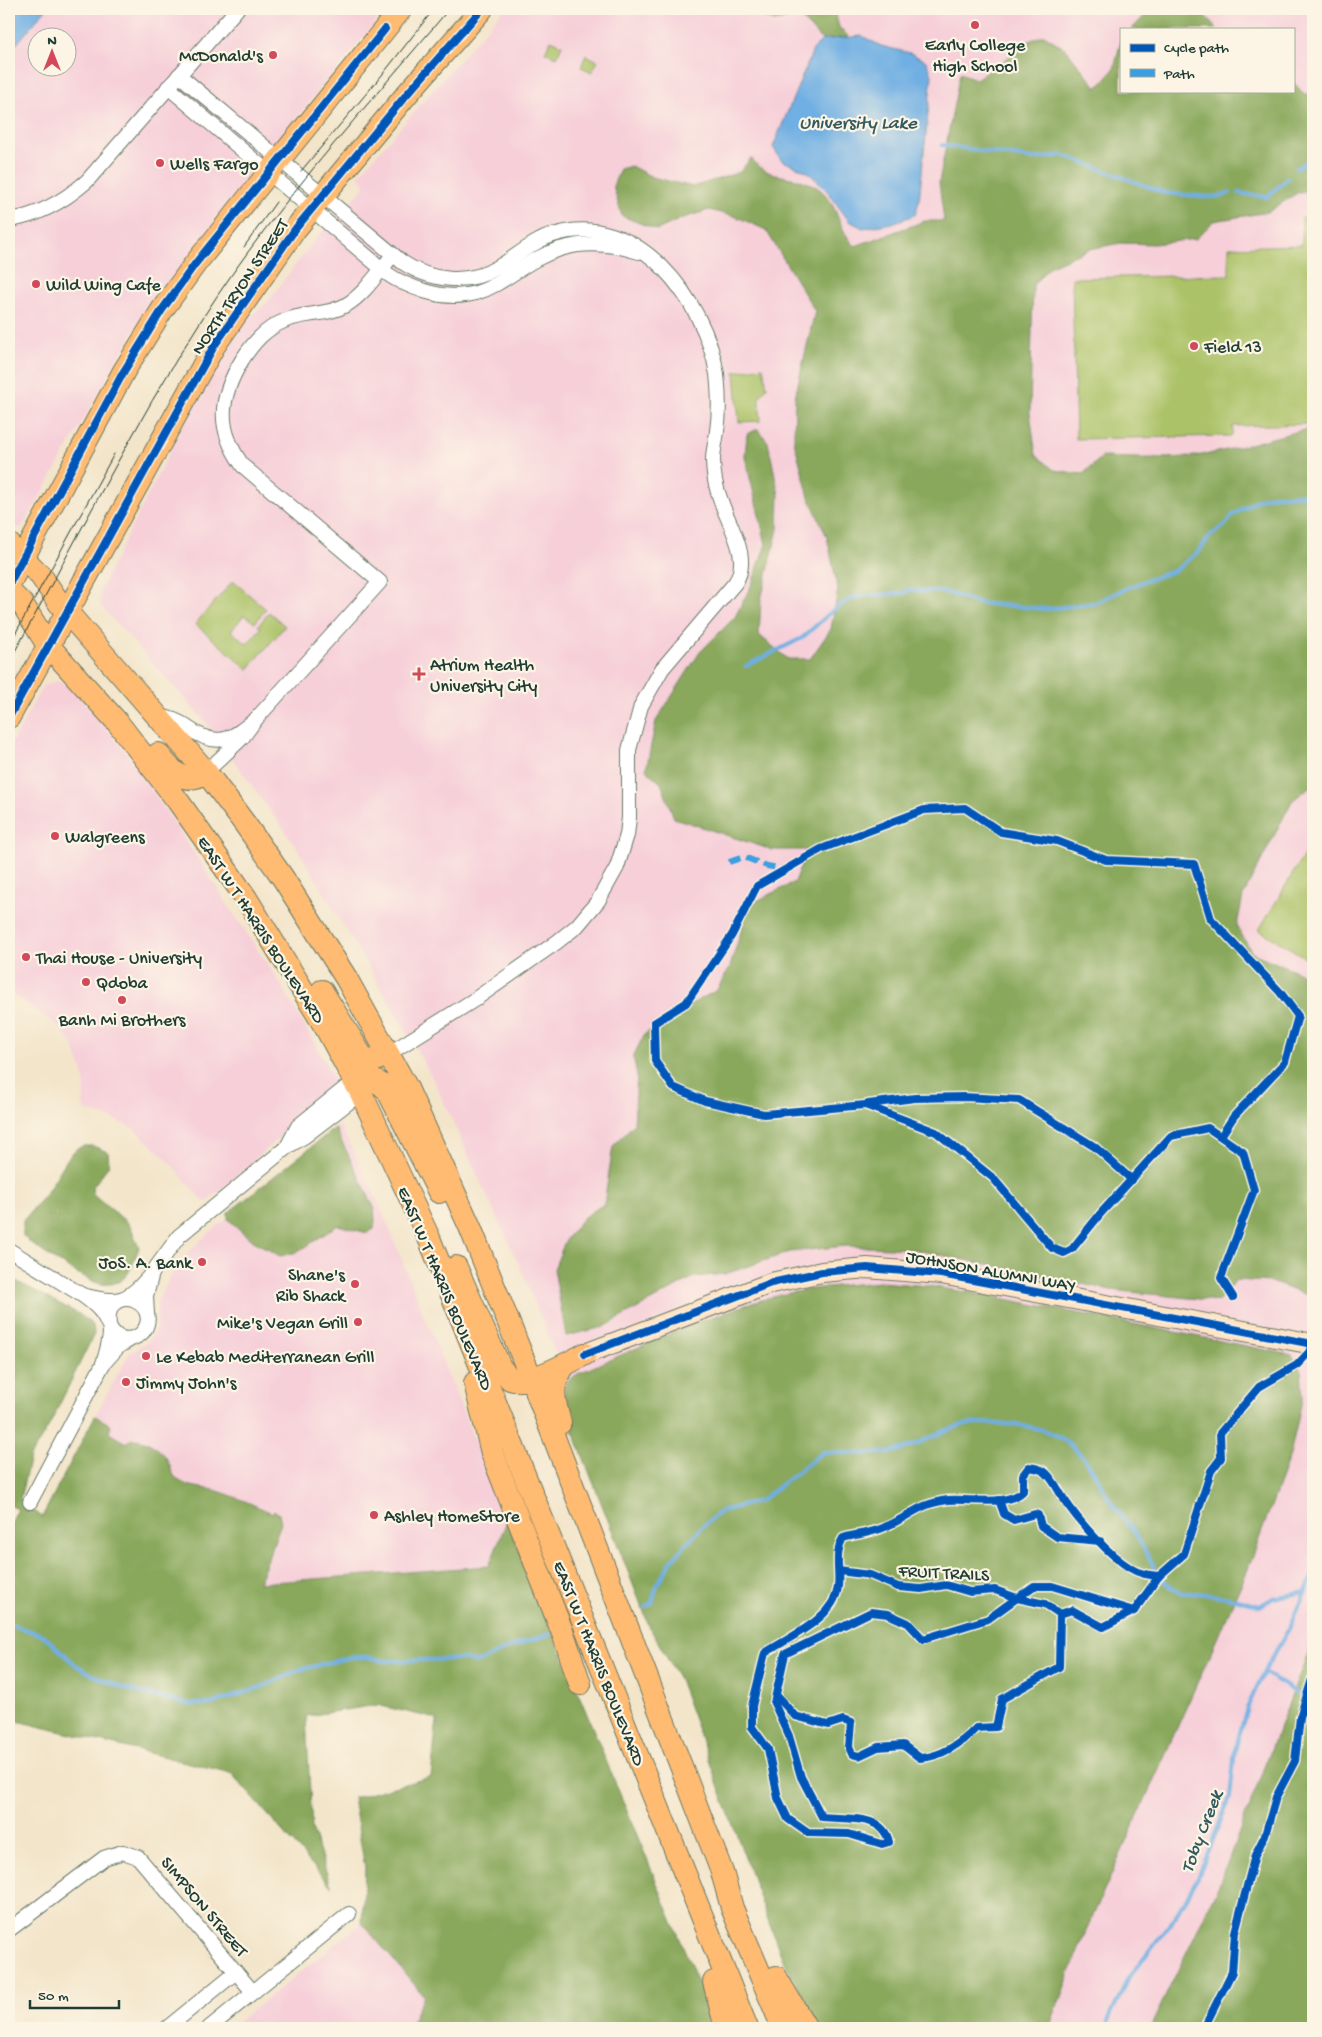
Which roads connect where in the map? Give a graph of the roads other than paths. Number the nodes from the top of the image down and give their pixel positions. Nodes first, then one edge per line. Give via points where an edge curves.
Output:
1 (236, 9) edge
2 (401, 9) edge
3 (482, 9) edge
4 (179, 75) junction
5 (168, 87) junction
6 (275, 166) junction
7 (317, 202) junction
8 (9, 220) edge
9 (393, 255) junction
10 (647, 256) junction
11 (382, 269) junction
12 (16, 551) edge
13 (9, 584) edge
14 (9, 590) edge
15 (67, 612) junction
16 (47, 644) junction
17 (9, 717) edge
18 (157, 718) junction
19 (256, 719) junction
20 (118, 723) junction
21 (206, 772) junction
22 (246, 898) junction
23 (388, 1054) junction
24 (358, 1087) junction
25 (371, 1116) junction
26 (9, 1250) edge
27 (483, 1262) junction
28 (152, 1273) junction
29 (82, 1295) junction
30 (122, 1300) junction
31 (147, 1314) junction
32 (109, 1325) junction
33 (133, 1338) junction
34 (469, 1340) junction
35 (1313, 1344) edge
36 (521, 1354) junction
37 (585, 1354) junction
38 (103, 1364) junction
39 (565, 1365) junction
40 (531, 1378) junction
41 (571, 1483) junction
42 (30, 1502) dead end
43 (580, 1684) dead end
44 (722, 1872) junction
45 (699, 1913) junction
46 (349, 1914) dead end
47 (9, 1930) edge
48 (236, 1972) junction
49 (253, 1992) junction
50 (167, 2028) edge
51 (209, 2028) edge
52 (726, 2028) edge
53 (746, 2028) edge
54 (783, 2028) edge
55 (806, 2028) edge

1 - 4 street
2 - 6 main road
3 - 7 main road, NORTH TRYON STREET
4 - 5 street
4 - 6 street
5 - 6 street
5 - 8 street via 77,190 47,209
6 - 7 street
6 - 12 main road via 195,264 137,349
7 - 9 street
7 - 11 street
7 - 15 main road, NORTH TRYON STREET via 214,346
9 - 10 street via 409,267 430,276 461,279 488,273 553,235 592,230 627,240
9 - 11 street
10 - 11 street via 610,245 569,246 548,253 490,288 467,295 433,294 396,280
10 - 23 street via 668,274 687,299 701,322 712,352 720,406 713,452 714,470 720,499 741,555 740,572 735,583 662,669 641,706 629,750 627,835 617,867 598,901 577,926 557,942
11 - 19 street via 347,305 291,318 265,332 244,356 225,395 225,429 243,466 380,582
12 - 13 main road
12 - 15 main road, EAST W T HARRIS BOULEVARD via 41,576
14 - 16 main road, EAST W T HARRIS BOULEVARD via 23,605
15 - 16 main road, NORTH TRYON STREET
15 - 18 main road, EAST W T HARRIS BOULEVARD
16 - 17 main road, NORTH TRYON STREET
16 - 20 main road, EAST W T HARRIS BOULEVARD
18 - 19 street via 173,719 214,741 230,738
18 - 21 main road, EAST W T HARRIS BOULEVARD
19 - 21 street via 242,738
20 - 21 main road via 143,738 177,775 189,778
20 - 22 main road, EAST W T HARRIS BOULEVARD
21 - 23 main road, EAST W T HARRIS BOULEVARD via 287,886 346,978
22 - 23 main road via 284,938 315,980 363,1058 371,1061
22 - 24 main road, EAST W T HARRIS BOULEVARD via 307,995
23 - 27 main road, EAST W T HARRIS BOULEVARD via 430,1134
24 - 25 main road, EAST W T HARRIS BOULEVARD
24 - 27 main road via 365,1079 376,1081 388,1091 444,1201
24 - 28 street via 298,1126 286,1147 179,1236
25 - 34 main road, EAST W T HARRIS BOULEVARD via 429,1238
25 - 40 main road via 412,1170 504,1372 512,1380
26 - 29 street
27 - 36 main road, EAST W T HARRIS BOULEVARD
28 - 30 street via 135,1293
28 - 31 street via 145,1299
29 - 30 street
29 - 32 street via 100,1310
30 - 31 street via 137,1301
30 - 32 street via 110,1310
31 - 33 street via 144,1330
32 - 33 street via 120,1337
32 - 38 street
33 - 38 street via 119,1346
34 - 43 main road via 478,1401 492,1453
34 - 45 main road, EAST W T HARRIS BOULEVARD
35 - 37 street, JOHNSON ALUMNI WAY via 941,1274 867,1268 822,1272 771,1282
36 - 37 main road via 543,1358
36 - 40 main road, EAST W T HARRIS BOULEVARD
37 - 39 main road
38 - 42 street
39 - 40 main road
39 - 41 main road via 556,1380 553,1395 567,1450
40 - 41 main road, EAST W T HARRIS BOULEVARD
41 - 44 main road, EAST W T HARRIS BOULEVARD
44 - 54 main road, EAST W T HARRIS BOULEVARD via 732,1908
44 - 55 main road via 743,1906 785,1996
45 - 52 main road
45 - 53 main road, EAST W T HARRIS BOULEVARD
46 - 49 street
47 - 48 street, SIMPSON STREET via 104,1858 124,1852 138,1857
48 - 49 street, SIMPSON STREET
48 - 50 street
49 - 51 street

